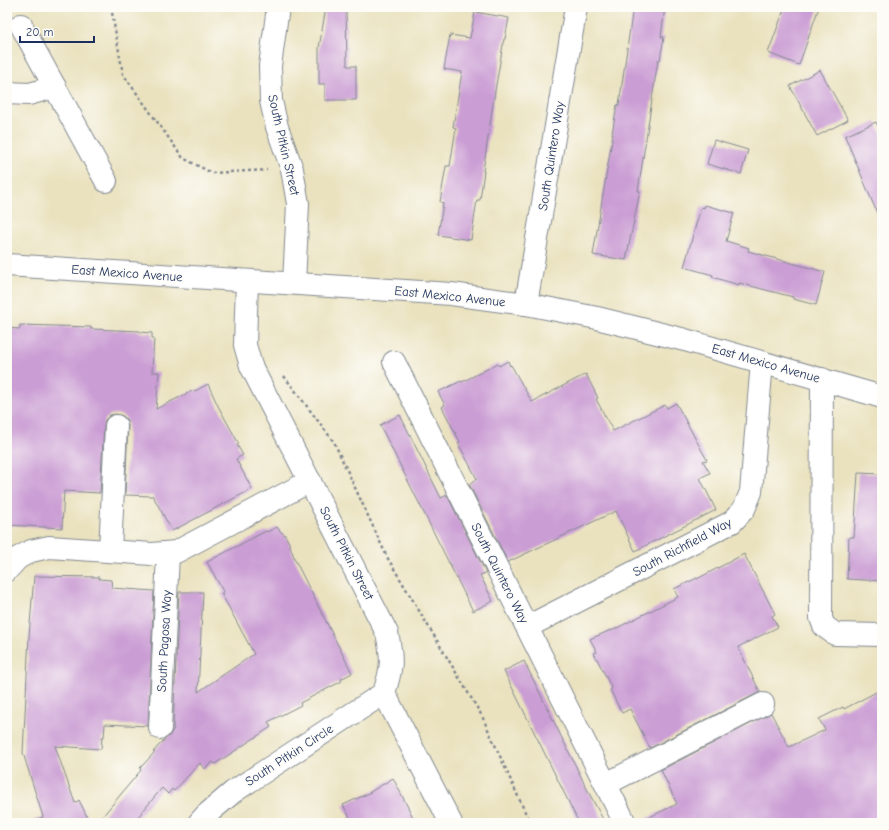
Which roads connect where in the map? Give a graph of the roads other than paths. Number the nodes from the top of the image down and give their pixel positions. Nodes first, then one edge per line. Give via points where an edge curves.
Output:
1 (278, 7) edge
2 (576, 7) edge
3 (21, 25) dead end
4 (55, 87) junction
5 (7, 94) edge
6 (106, 181) dead end
7 (7, 265) edge
8 (247, 281) junction
9 (294, 283) junction
10 (526, 304) junction
11 (394, 362) dead end
12 (762, 362) junction
13 (822, 380) junction
14 (882, 397) edge
15 (116, 426) dead end
16 (310, 481) junction
17 (110, 551) junction
18 (168, 554) junction
19 (7, 570) edge
20 (527, 627) junction
21 (882, 635) edge
22 (384, 693) junction
23 (763, 704) dead end
24 (160, 728) dead end
25 (606, 784) junction
26 (199, 823) edge
27 (451, 823) edge
28 (626, 823) edge

1 - 9 street, South Pitkin Street via 270,66 271,101 277,127 292,168 298,204
2 - 10 street, South Quintero Way
3 - 4 street
4 - 5 street via 29,94
4 - 6 street
7 - 8 street, East Mexico Avenue
8 - 9 street, East Mexico Avenue
8 - 16 street, South Pitkin Street via 246,345 251,366
9 - 10 street, East Mexico Avenue via 451,294
10 - 12 street, East Mexico Avenue via 598,318
11 - 20 street, South Quintero Way
12 - 13 street, East Mexico Avenue
12 - 20 street, South Richfield Way via 751,492 744,509 732,522
13 - 14 street, East Mexico Avenue
13 - 21 street via 822,618 824,626 835,634
15 - 17 street
16 - 18 street
16 - 22 street, South Pitkin Street via 387,633 391,654 390,672
17 - 18 street
17 - 19 street via 48,547 24,554
18 - 24 street, South Pagosa Way
20 - 25 street, South Quintero Way
22 - 26 street, South Pitkin Circle via 233,792
22 - 27 street
23 - 25 street
25 - 28 street, South Quintero Way

